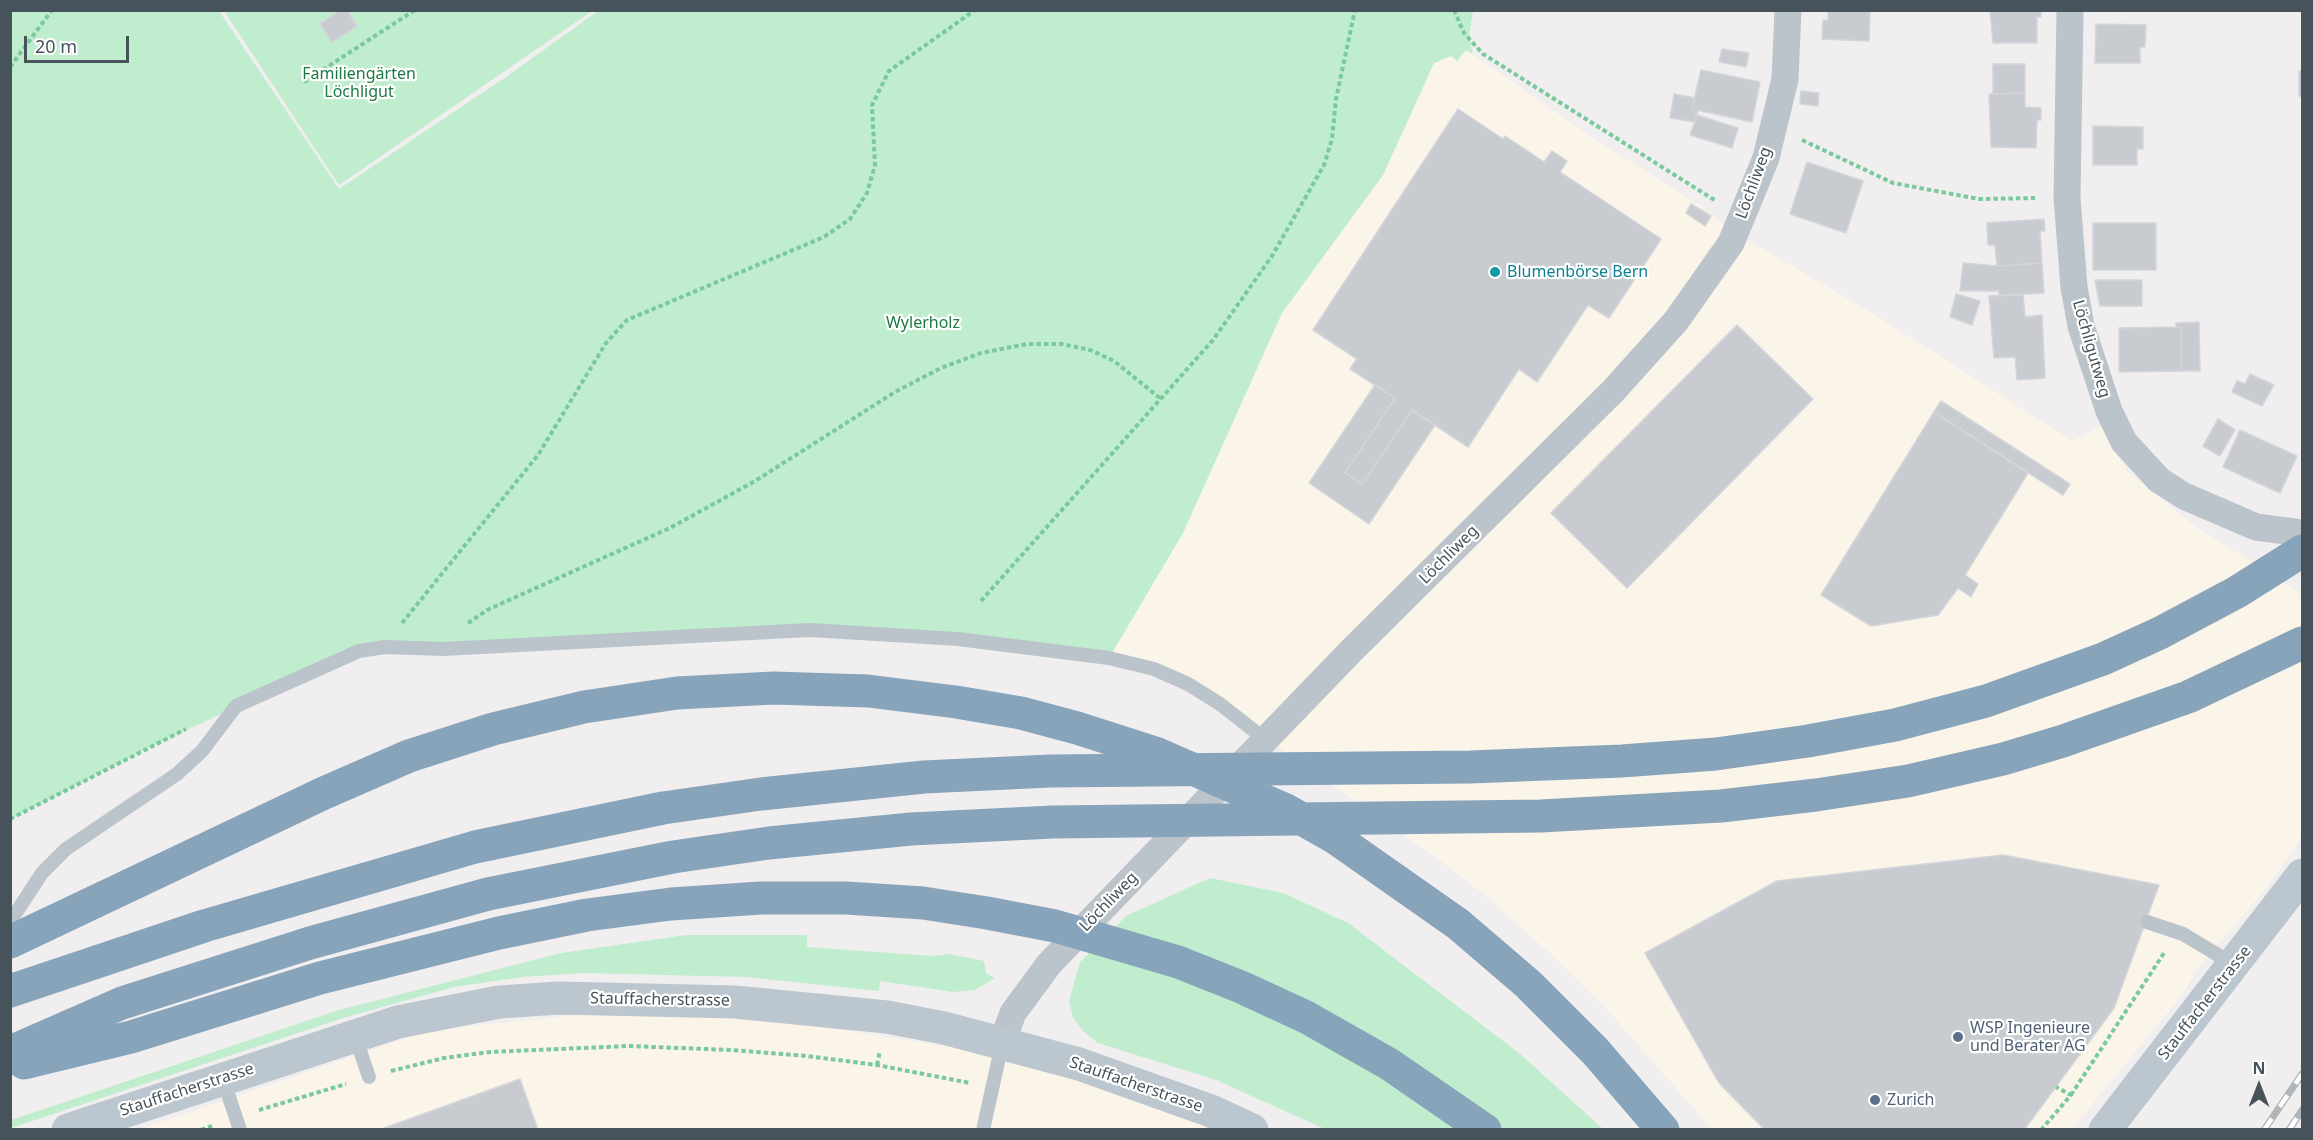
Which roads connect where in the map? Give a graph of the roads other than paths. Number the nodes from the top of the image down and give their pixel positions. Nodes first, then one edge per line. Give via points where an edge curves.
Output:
1 (1788, 10) edge
2 (2070, 10) edge
3 (2302, 533) edge
4 (2302, 551) edge
5 (2302, 643) edge
6 (1266, 740) junction
7 (2302, 875) edge
8 (10, 922) edge
9 (2147, 922) dead end
10 (10, 942) edge
11 (2235, 965) junction
12 (10, 991) edge
13 (354, 1035) junction
14 (1002, 1042) junction
15 (10, 1052) edge
16 (10, 1066) edge
17 (223, 1077) junction
18 (369, 1077) road end
19 (238, 1124) edge
20 (68, 1130) edge
21 (983, 1130) edge
22 (1252, 1130) edge
23 (1485, 1130) edge
24 (1663, 1130) edge
25 (2105, 1130) edge

1 - 6 street, Löchliweg via 1785,79 1766,158 1731,243 1676,321 1613,391
2 - 3 street, Löchligutweg via 2067,198 2074,287 2081,326 2109,411 2124,442 2159,480 2184,496 2256,527
4 - 12 highway via 2228,597 2103,659 1986,701 1895,725 1716,754 1622,761 924,777 761,794 663,808 475,847 246,913
5 - 15 highway via 2198,693 2127,721 2003,759 1908,781 1816,795 1627,812 1442,819 1053,822 911,829 673,857 488,894 310,943 122,1003
6 - 8 lane via 1188,684 1154,669 1109,658 958,639 810,630 358,651 236,706 202,751 177,774 66,849 42,873
6 - 14 street, Löchliweg via 1049,964 1013,1013
7 - 11 street, Stauffacherstrasse
9 - 11 lane via 2177,932
10 - 24 highway via 324,793 409,756 493,729 584,707 677,693 774,688 868,691 1021,713 1158,754 1284,809 1334,837 1458,924 1528,984 1595,1051
11 - 25 street, Stauffacherstrasse
13 - 14 street, Stauffacherstrasse via 499,1002 603,999 812,1008 887,1017
13 - 17 street, Stauffacherstrasse
13 - 18 lane
14 - 21 lane
14 - 22 street, Stauffacherstrasse via 1157,1091
16 - 23 highway via 131,1037 341,972 587,915 760,898 846,898 923,903 1055,926 1178,962 1306,1017 1389,1064
17 - 19 lane
17 - 20 street, Stauffacherstrasse

